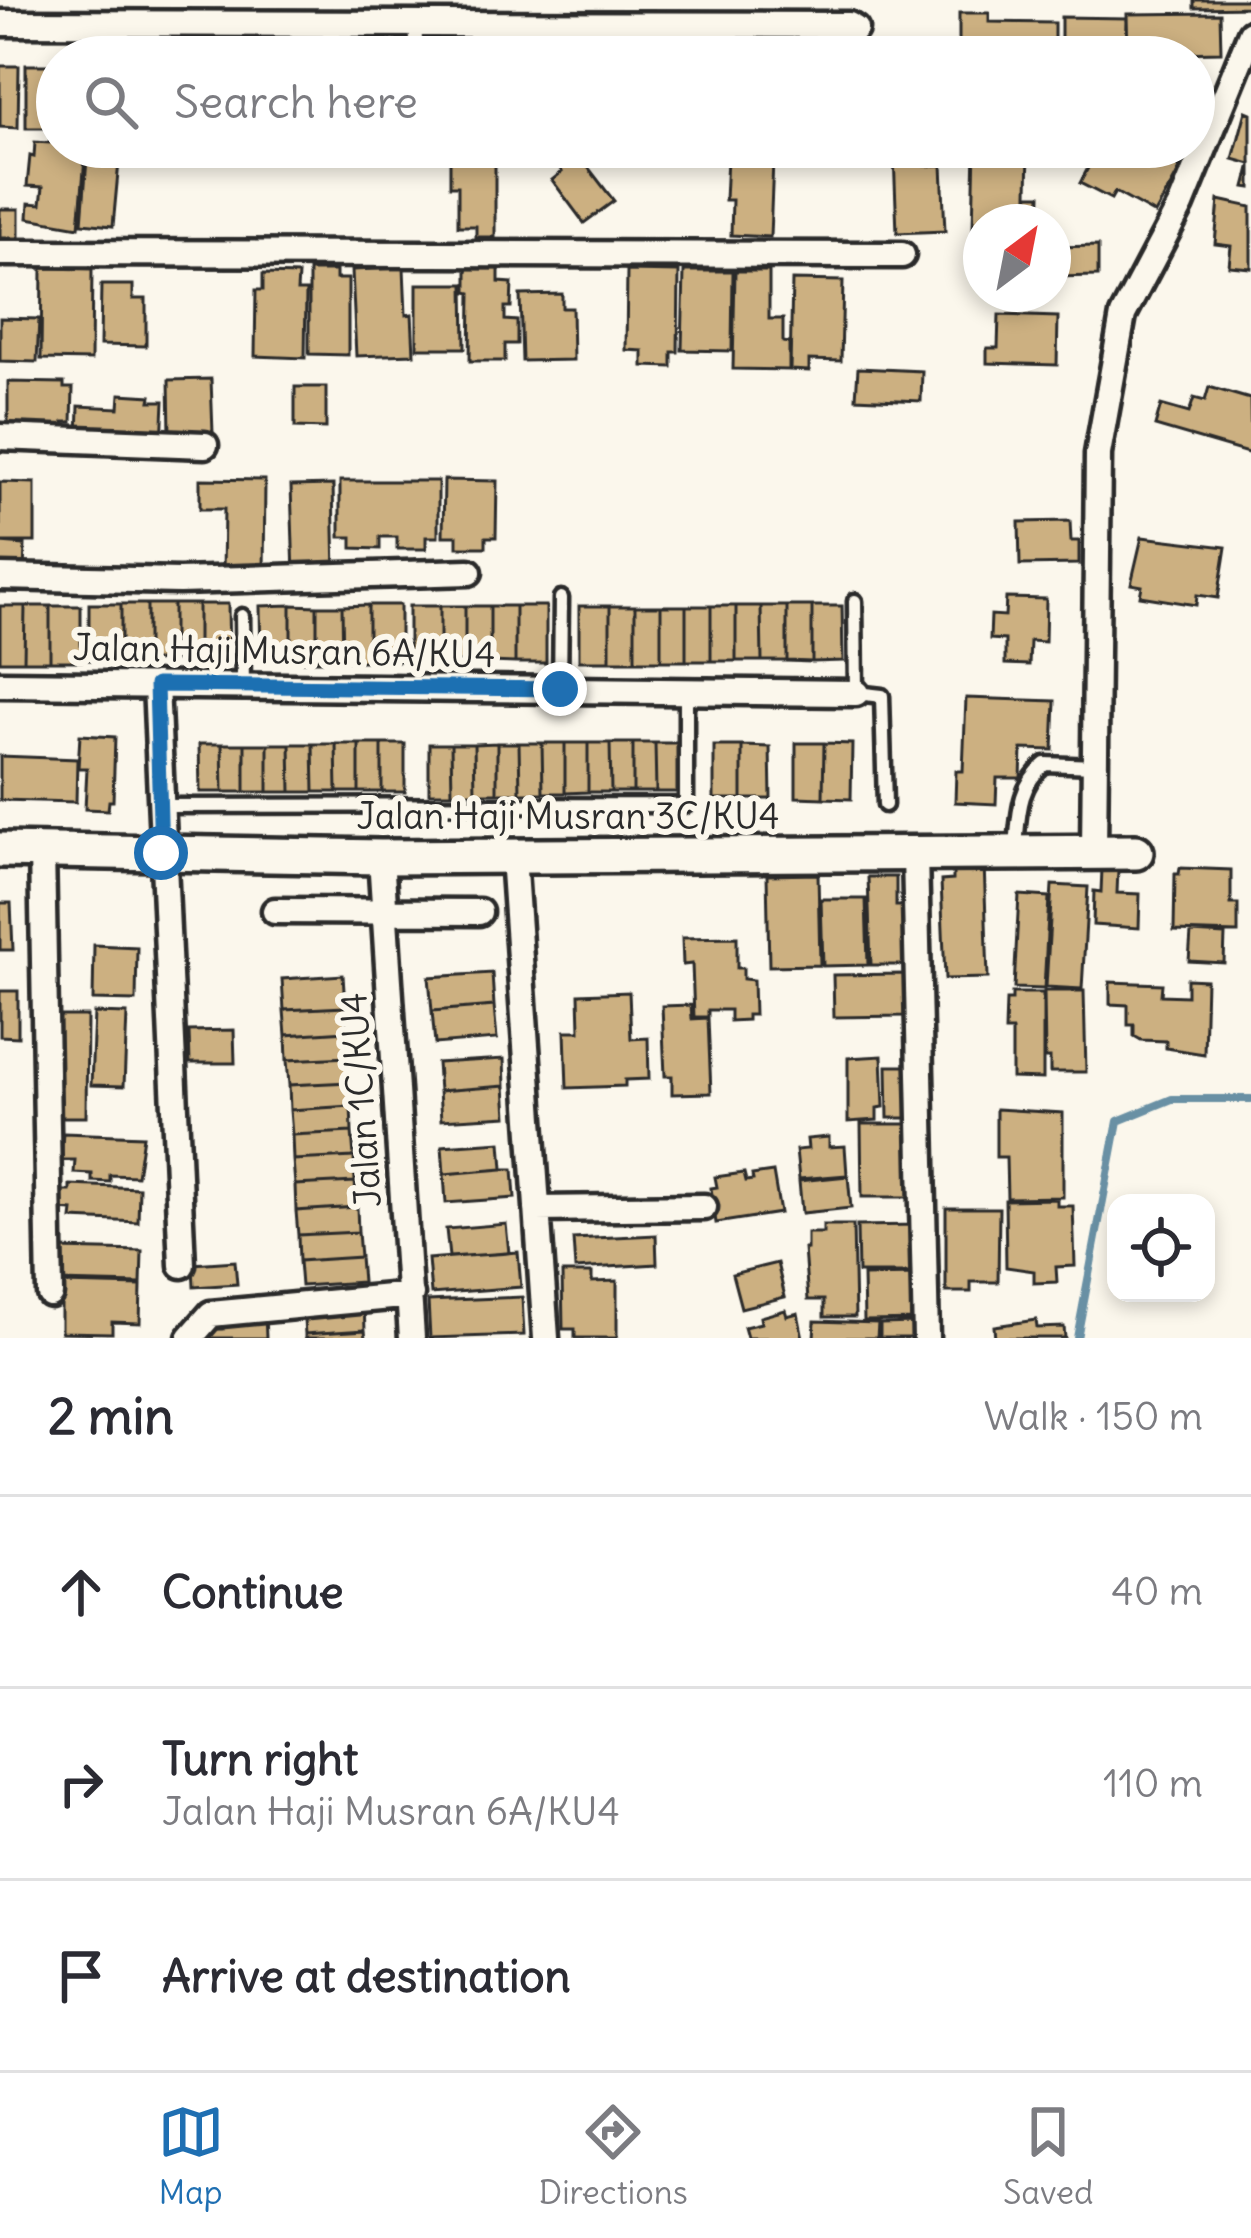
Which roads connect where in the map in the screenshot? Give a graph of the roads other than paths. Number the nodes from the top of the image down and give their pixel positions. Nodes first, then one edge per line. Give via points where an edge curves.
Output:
1 (0, 23) edge
2 (415, 24) junction
3 (855, 29) joint
4 (1251, 33) edge
5 (416, 36) edge
6 (856, 36) edge
7 (1215, 121) edge
8 (1196, 168) edge
9 (0, 253) edge
10 (902, 255) dead end
11 (0, 437) edge
12 (205, 445) dead end
13 (469, 572) dead end
14 (0, 577) edge
15 (561, 598) dead end
16 (856, 601) dead end
17 (242, 616) dead end
18 (0, 684) edge
19 (156, 685) junction
20 (242, 686) junction
21 (560, 689) junction
22 (686, 691) junction
23 (856, 693) junction
24 (1095, 766) junction
25 (159, 806) junction
26 (885, 806) dead end
27 (0, 850) edge
28 (42, 850) junction
29 (1094, 852) junction
30 (1136, 852) dead end
31 (161, 853) junction
32 (1015, 853) junction
33 (916, 854) junction
34 (512, 856) junction
35 (381, 857) junction
36 (275, 911) dead end
37 (383, 912) junction
38 (479, 912) dead end
39 (704, 1207) dead end
40 (537, 1209) junction
41 (182, 1265) dead end
42 (50, 1294) dead end
43 (410, 1295) junction
44 (190, 1338) edge
45 (412, 1338) edge
46 (546, 1338) edge
47 (926, 1338) edge

1 - 2 street
2 - 3 street
2 - 5 lane
3 - 6 lane
4 - 7 street
8 - 24 street via 1123,315 1098,454
9 - 10 street
11 - 12 street
13 - 14 street
15 - 21 lane
16 - 23 lane
17 - 20 lane
18 - 19 street, Jalan Haji Musran 6A/KU4
19 - 20 street, Jalan Haji Musran 6A/KU4
19 - 25 street
20 - 21 street, Jalan Haji Musran 6A/KU4
21 - 22 street, Jalan Haji Musran 6A/KU4
22 - 23 street, Jalan Haji Musran 6A/KU4
22 - 25 lane via 686,805
23 - 26 lane via 882,696
24 - 29 street
24 - 32 lane via 1046,764 1032,775
25 - 31 street
27 - 28 street, Jalan Haji Musran 3C/KU4
28 - 31 street, Jalan Haji Musran 3C/KU4
28 - 42 street
29 - 30 street, Jalan Haji Musran 3C/KU4
29 - 32 street, Jalan Haji Musran 3C/KU4
31 - 35 street, Jalan Haji Musran 3C/KU4
31 - 41 street
32 - 33 street, Jalan Haji Musran 3C/KU4
33 - 34 street, Jalan Haji Musran 3C/KU4
33 - 47 street
34 - 35 street, Jalan Haji Musran 3C/KU4
34 - 40 street
35 - 37 street, Jalan 1C/KU4
36 - 37 street
37 - 38 street
37 - 43 street, Jalan 1C/KU4
39 - 40 street
40 - 46 street
43 - 44 street via 212,1314
43 - 45 street, Jalan 1C/KU4

